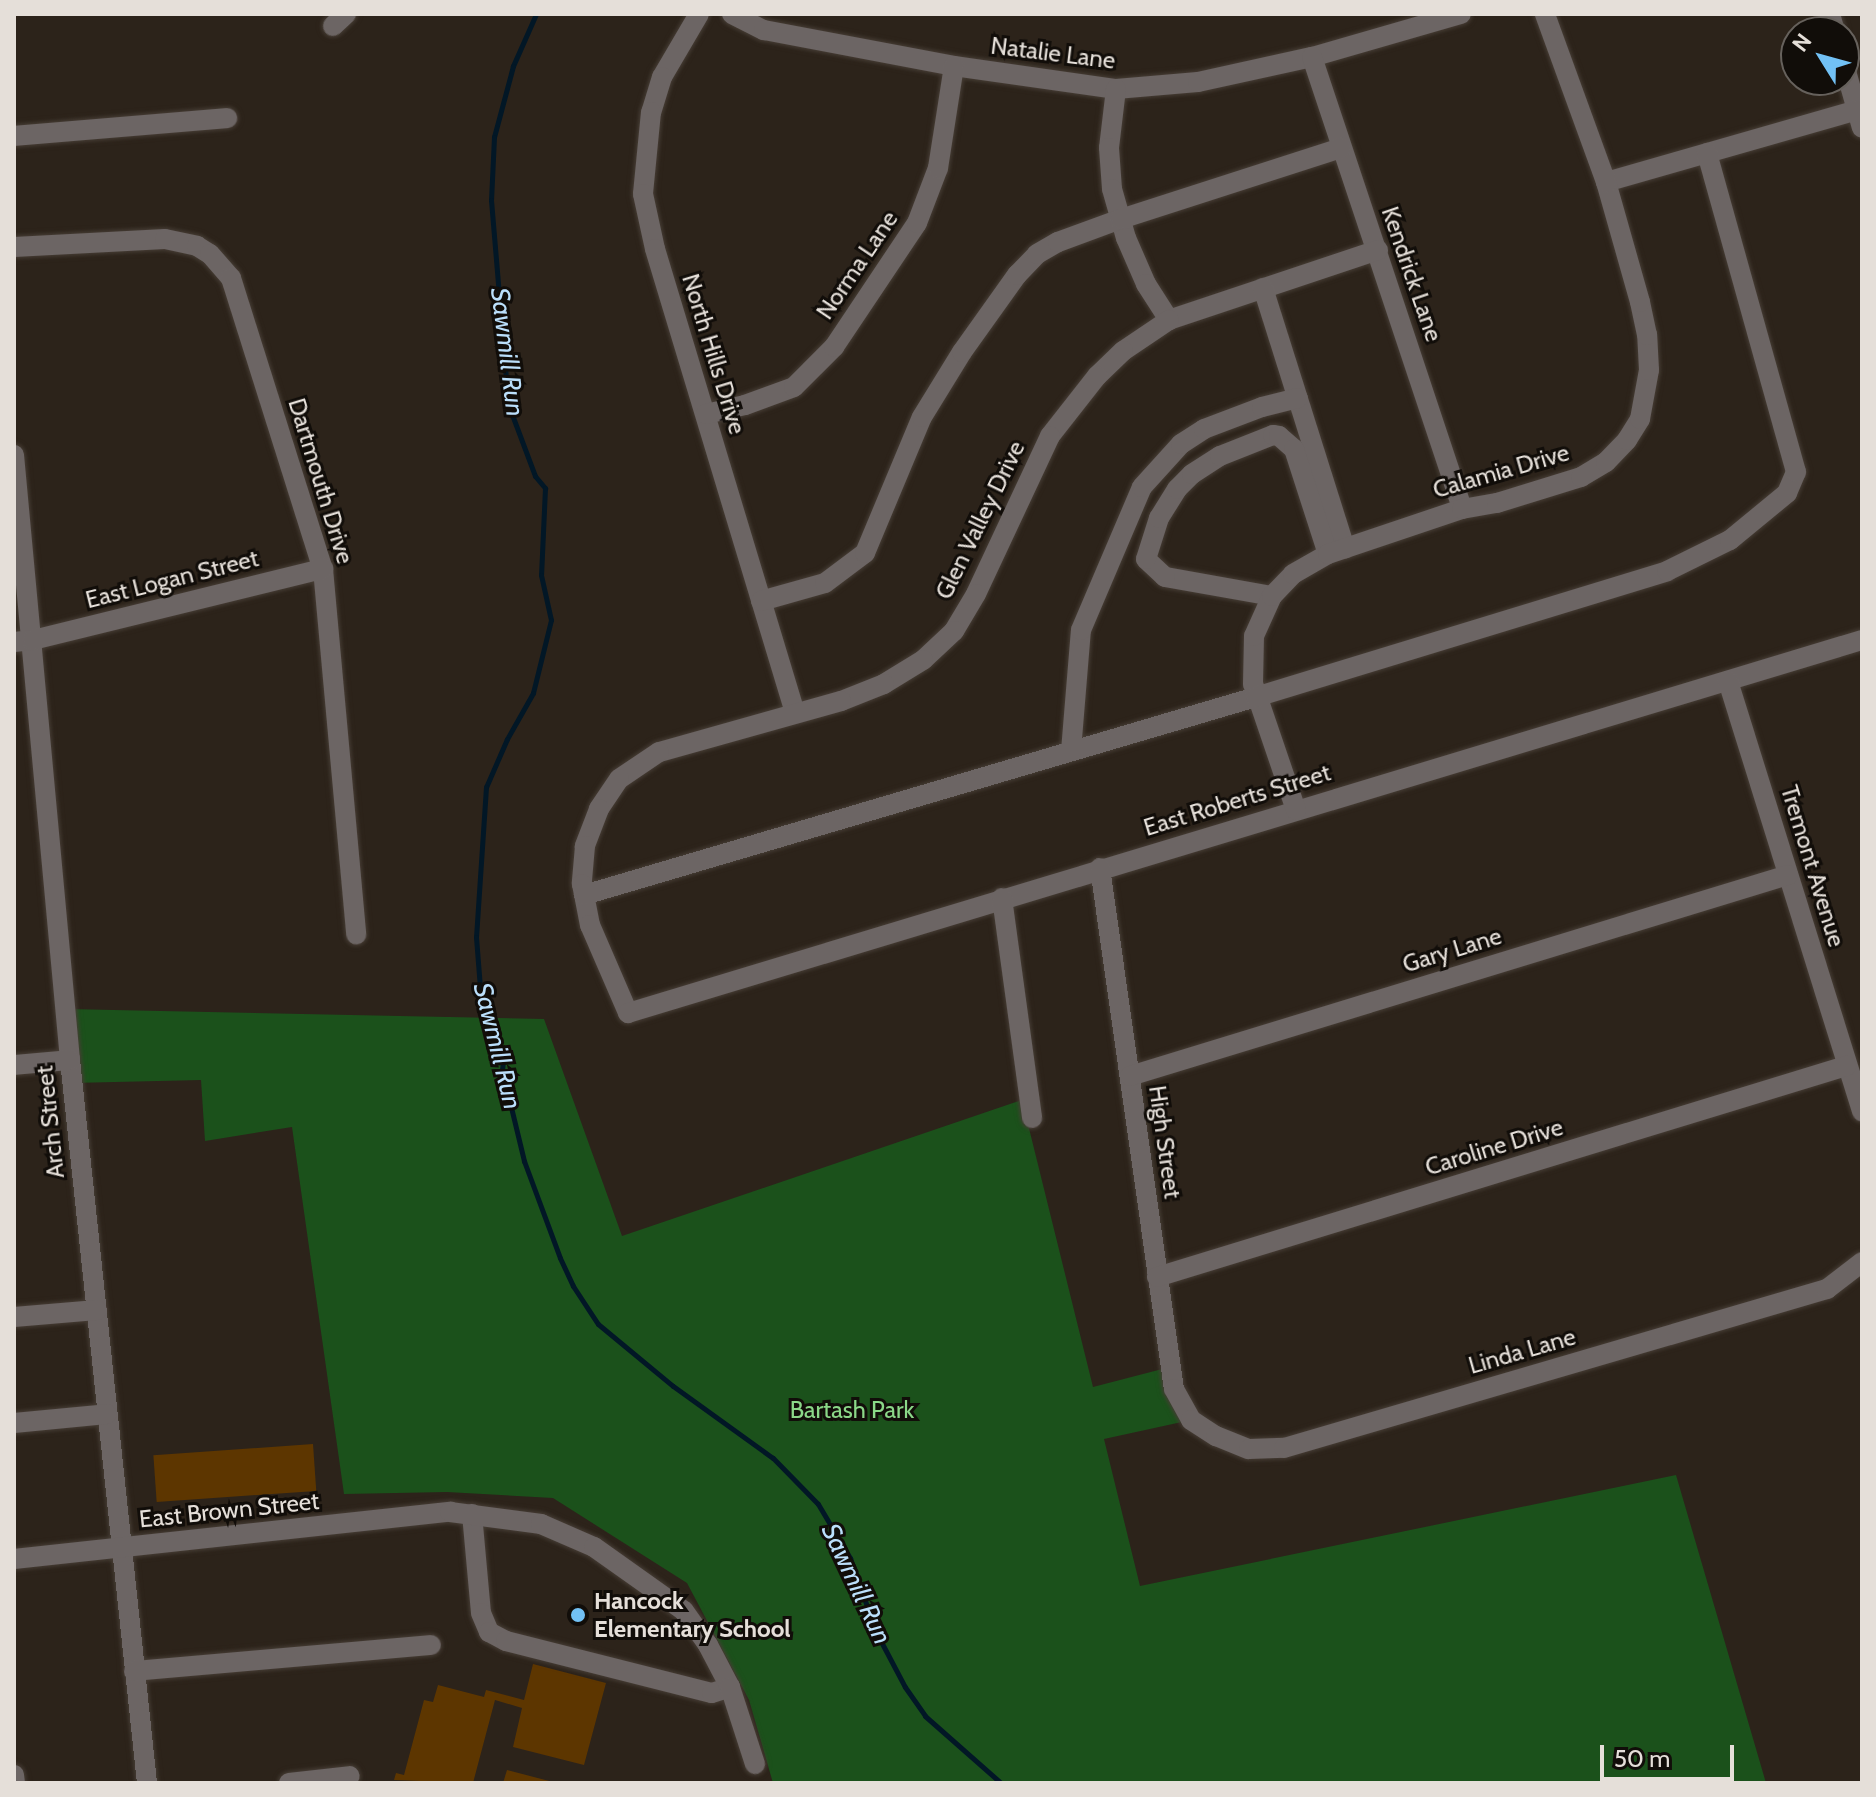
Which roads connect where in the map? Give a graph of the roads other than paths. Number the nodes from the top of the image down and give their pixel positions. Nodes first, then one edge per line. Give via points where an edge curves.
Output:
1 (699, 14) edge
2 (732, 14) edge
3 (1461, 14) edge
4 (1545, 14) edge
5 (1312, 57) junction
6 (954, 66) junction
7 (1116, 89) junction
8 (1853, 96) edge
9 (227, 118) dead end
10 (1859, 119) edge
11 (14, 136) edge
12 (1341, 148) junction
13 (1707, 153) junction
14 (1606, 182) junction
15 (1121, 219) junction
16 (14, 247) edge
17 (1378, 250) junction
18 (1263, 288) junction
19 (1169, 320) junction
20 (1298, 398) junction
21 (706, 414) junction
22 (14, 455) edge
23 (1462, 509) junction
24 (1336, 551) junction
25 (323, 569) junction
26 (1272, 596) junction
27 (761, 601) junction
28 (1862, 640) edge
29 (24, 641) edge
30 (1728, 681) junction
31 (1256, 697) junction
32 (795, 712) junction
33 (1071, 751) junction
34 (1296, 810) junction
35 (1100, 868) junction
36 (1788, 875) junction
37 (584, 895) junction
38 (1002, 898) junction
39 (356, 935) dead end
40 (628, 1013) joint
41 (70, 1060) junction
42 (14, 1065) edge
43 (1846, 1066) junction
44 (1130, 1076) junction
45 (1862, 1112) edge
46 (1032, 1118) dead end
47 (1862, 1262) edge
48 (1157, 1277) junction
49 (97, 1310) junction
50 (14, 1317) edge
51 (107, 1414) junction
52 (1191, 1420) joint
53 (14, 1423) edge
54 (472, 1514) junction
55 (121, 1548) junction
56 (14, 1559) edge
57 (431, 1645) dead end
58 (134, 1671) junction
59 (730, 1687) junction
60 (755, 1764) dead end
61 (14, 1775) edge
62 (350, 1776) dead end
63 (15, 1783) edge
64 (147, 1783) edge
65 (289, 1783) edge

1 - 21 street, North Hills Drive via 662,77 651,112 643,194
2 - 6 street, Natalie Lane via 764,30
3 - 5 street, Natalie Lane
4 - 14 street, Calamia Drive
5 - 7 street, Natalie Lane via 1198,82
5 - 12 street, Kendrick Lane
6 - 7 street, Natalie Lane
6 - 21 street, Norma Lane via 938,168 917,223 834,347 794,387
7 - 15 street via 1109,148
8 - 10 street
9 - 11 street
10 - 13 street
12 - 15 street
12 - 17 street, Kendrick Lane
13 - 14 street
13 - 31 street via 1796,472 1787,493 1730,540 1667,571
14 - 23 street, Calamia Drive via 1647,335 1649,370 1640,419 1606,462 1581,477
15 - 19 street via 1146,284
15 - 27 street via 1058,242 1017,275 922,417 865,553 825,583
16 - 25 street, Dartmouth Drive via 165,239 210,254 231,278
17 - 18 street, Glen Valley Drive
17 - 23 street, Kendrick Lane
18 - 19 street, Glen Valley Drive
18 - 20 street
19 - 32 street, Glen Valley Drive via 1123,351 1050,436 954,631 923,660 884,684
20 - 24 street
20 - 33 street via 1204,429 1181,444 1142,487 1081,630
21 - 27 street, North Hills Drive
22 - 29 street, Arch Street
23 - 24 street, Calamia Drive
24 - 26 street, Calamia Drive via 1293,574
24 - 26 street via 1294,449 1279,436 1220,456 1192,474 1159,518 1146,559 1165,577
25 - 29 street, East Logan Street
25 - 39 street, Dartmouth Drive
26 - 31 street, Calamia Drive via 1254,636
27 - 32 street, North Hills Drive
28 - 30 street, East Roberts Street
29 - 41 street, Arch Street
30 - 34 street, East Roberts Street
30 - 36 street, Tremont Avenue
31 - 33 street
31 - 34 street, Calamia Drive
32 - 37 street, Glen Valley Drive via 659,752 619,779 599,809 585,846
33 - 37 street
34 - 35 street, East Roberts Street
35 - 38 street, East Roberts Street
35 - 44 street, High Street
36 - 43 street, Tremont Avenue
36 - 44 street, Gary Lane
37 - 40 street, Glen Valley Drive via 590,925
38 - 40 street, East Roberts Street
38 - 46 street
41 - 42 street
41 - 49 street, Arch Street
43 - 45 street, Tremont Avenue
43 - 48 street, Caroline Drive
44 - 48 street, High Street
47 - 52 street, Linda Lane via 1827,1289 1284,1448 1249,1449
48 - 52 street, High Street via 1174,1389
49 - 50 street
49 - 51 street, Arch Street
51 - 53 street
51 - 55 street, Arch Street
54 - 55 street, East Brown Street via 450,1512
54 - 59 street, East Brown Street via 559,1530 633,1573 684,1611
54 - 59 street via 481,1613 489,1632 506,1641 712,1693
55 - 56 street, East Brown Street
55 - 58 street, Arch Street
57 - 58 street
58 - 64 street, Arch Street
59 - 60 street, East Brown Street
61 - 63 street
62 - 65 street

